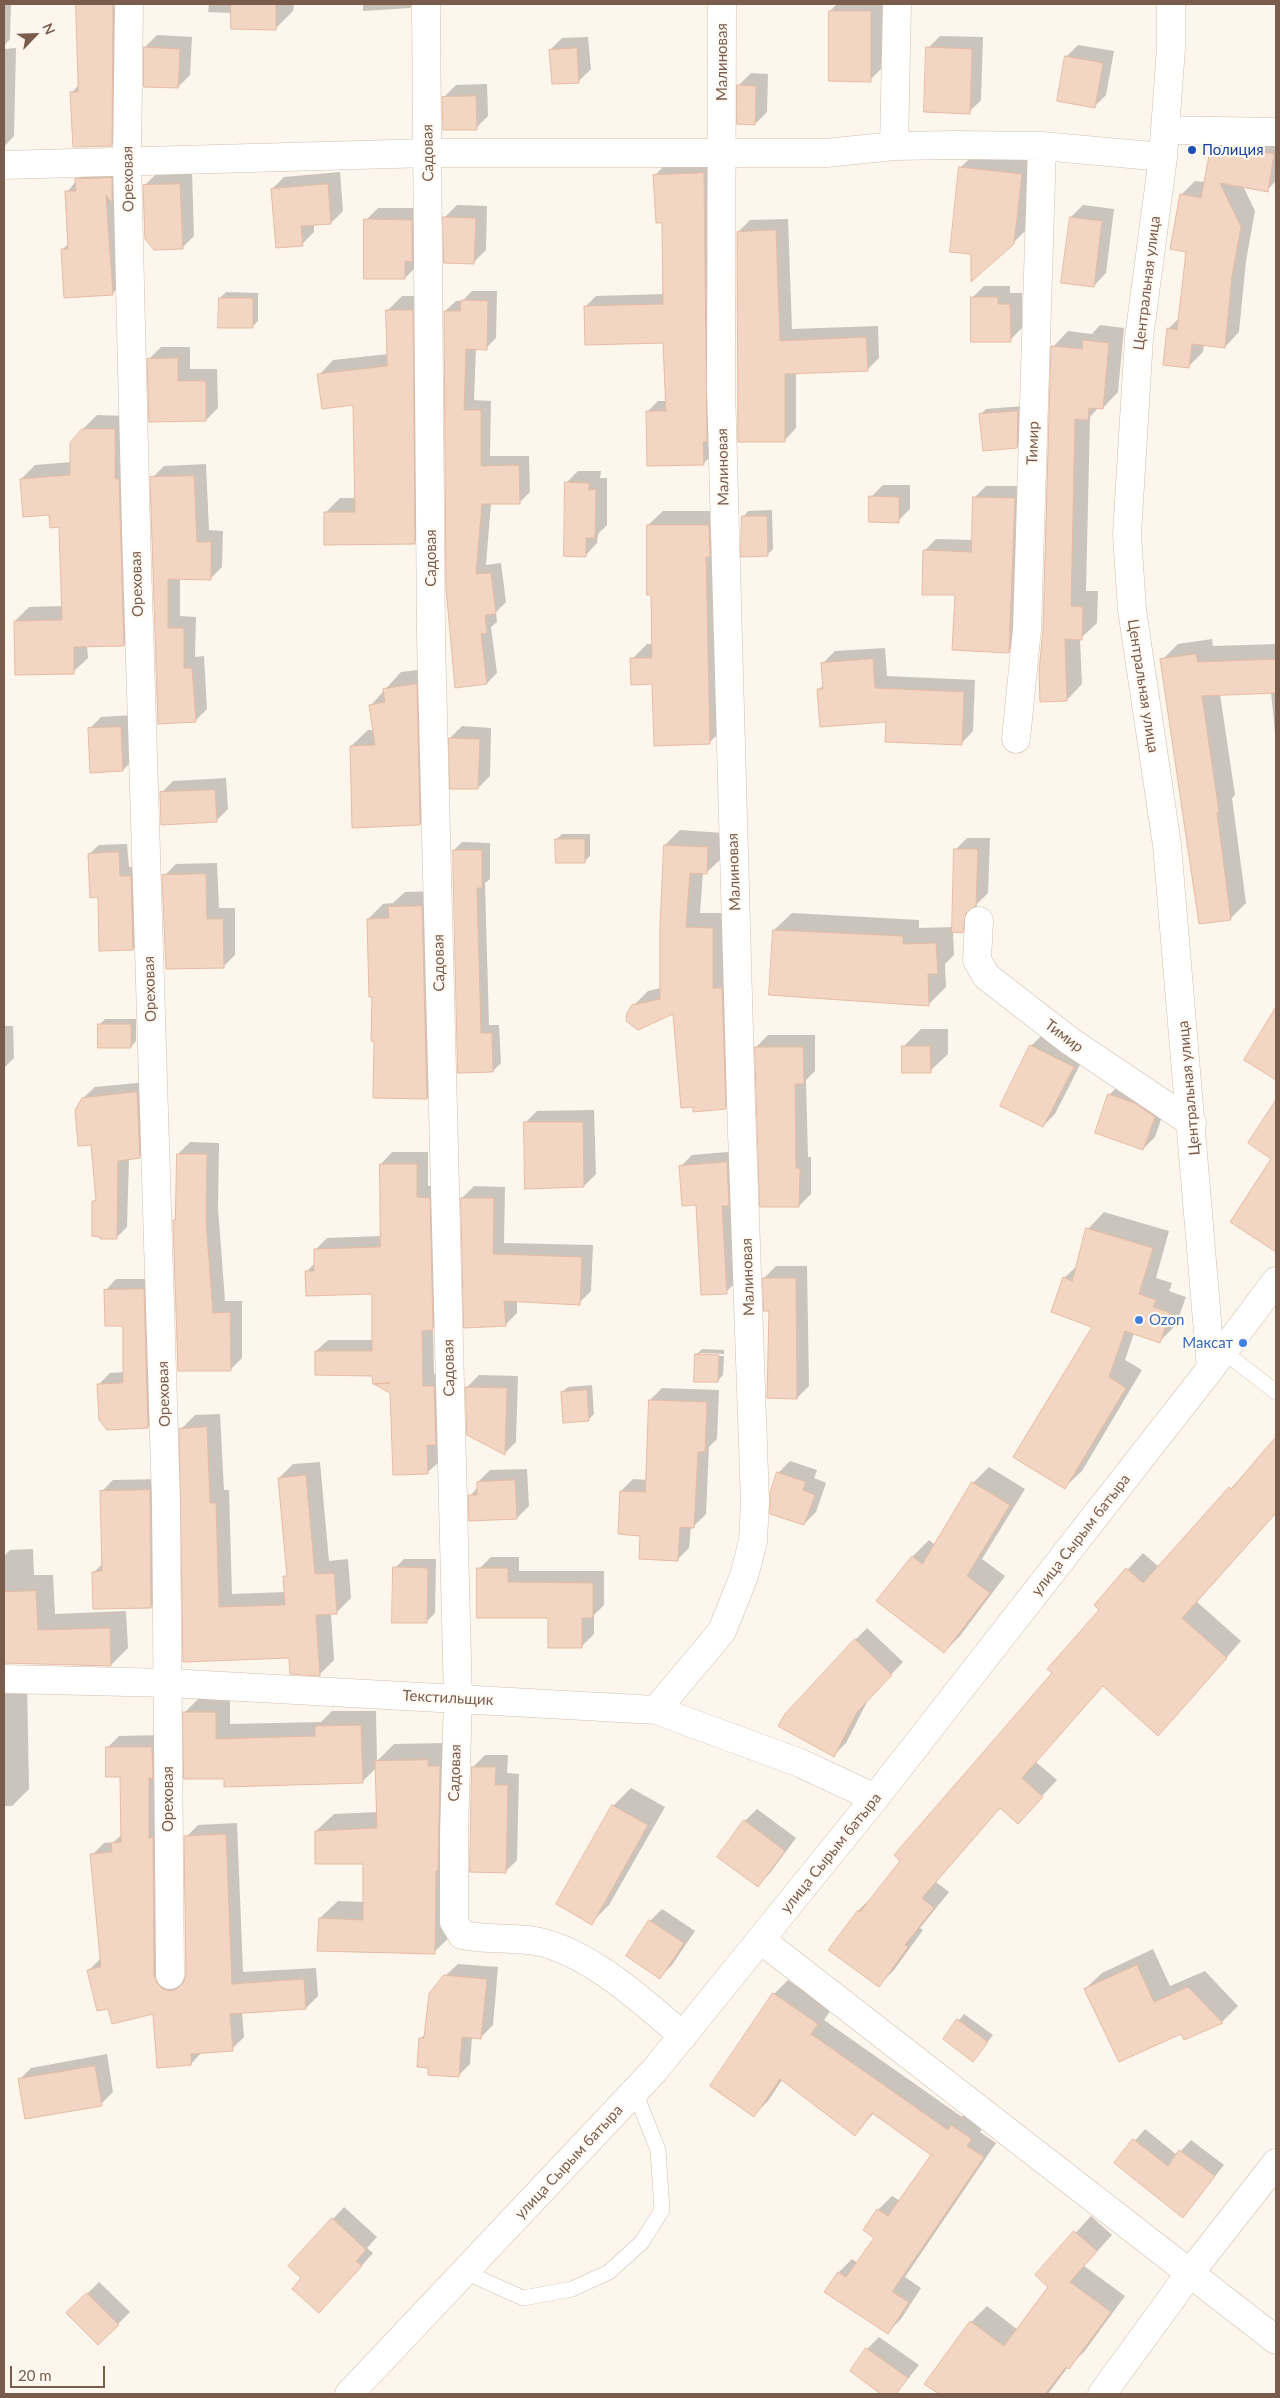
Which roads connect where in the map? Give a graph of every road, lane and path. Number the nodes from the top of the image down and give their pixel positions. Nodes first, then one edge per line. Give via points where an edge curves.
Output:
1 (129, 4) edge
2 (426, 4) edge
3 (722, 4) edge
4 (897, 4) edge
5 (1170, 4) edge
6 (1165, 130) junction
7 (1276, 132) edge
8 (894, 146) junction
9 (1042, 146) junction
10 (721, 152) junction
11 (428, 153) junction
12 (1163, 157) junction
13 (127, 162) junction
14 (4, 165) edge
15 (1016, 739) dead end
16 (979, 921) dead end
17 (1192, 1123) junction
18 (1276, 1281) edge
19 (1217, 1360) junction
20 (1276, 1392) edge
21 (4, 1679) edge
22 (169, 1683) junction
23 (458, 1698) junction
24 (656, 1710) junction
25 (875, 1798) junction
26 (760, 1940) junction
27 (170, 1974) dead end
28 (683, 2036) junction
29 (635, 2092) junction
30 (1276, 2163) edge
31 (465, 2272) junction
32 (1190, 2273) junction
33 (1276, 2340) edge
34 (349, 2394) edge
35 (1102, 2394) edge

1 - 13 street, Ореховая
2 - 11 street, Садовая
3 - 10 street, Малиновая
4 - 8 street
5 - 6 street, Центральная улица via 1171,48
6 - 7 street
6 - 12 street, Центральная улица
8 - 9 street
8 - 10 street via 826,153
9 - 12 street
9 - 15 street, Тимир via 1027,630
10 - 11 street
10 - 24 street, Малиновая via 721,388 755,1502 753,1541 744,1576 722,1631
11 - 13 street
11 - 23 street, Садовая via 431,638
12 - 17 street, Центральная улица via 1139,338 1126,534 1132,610 1167,845
13 - 14 street
13 - 22 street, Ореховая
16 - 17 street, Тимир via 978,960 986,976 1070,1041
17 - 19 street, Центральная улица
18 - 19 street, улица Сырым батыра
19 - 20 lane
19 - 25 street, улица Сырым батыра
21 - 22 street, Текстильщик
22 - 23 street, Текстильщик
22 - 27 street, Ореховая
23 - 24 street, Текстильщик
23 - 28 street, Садовая via 454,1922 462,1935 536,1941 576,1955 632,1992
24 - 25 street, Текстильщик via 800,1762
25 - 26 street, улица Сырым батыра
26 - 28 street, улица Сырым батыра
26 - 32 street
28 - 29 street, улица Сырым батыра
29 - 31 street, улица Сырым батыра
29 - 31 lane via 658,2150 662,2210 642,2242 609,2272 572,2288 524,2298
30 - 32 street
31 - 34 street, улица Сырым батыра
32 - 33 street
32 - 35 street

